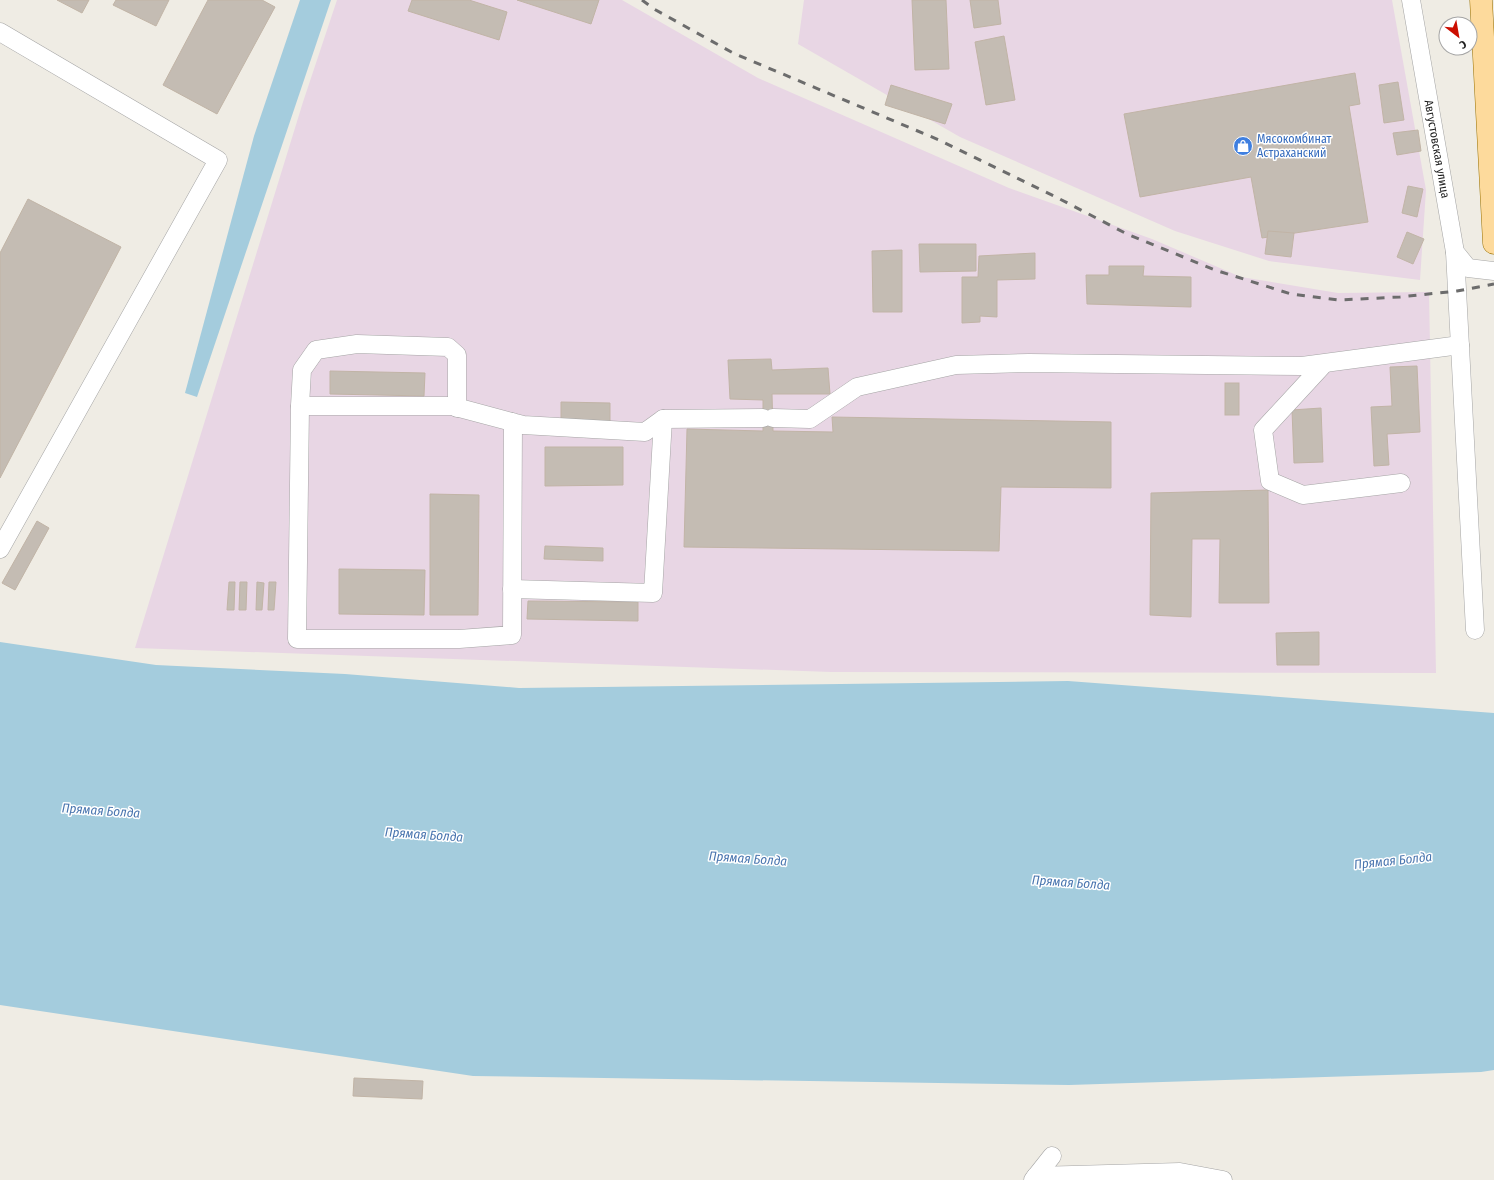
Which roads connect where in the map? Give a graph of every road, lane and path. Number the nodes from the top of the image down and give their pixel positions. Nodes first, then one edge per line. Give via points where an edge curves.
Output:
1 (1411, 0) edge
2 (1481, 0) edge
3 (0, 32) edge
4 (1494, 243) edge
5 (1455, 252) junction
6 (1494, 271) edge
7 (1460, 345) junction
8 (1324, 364) junction
9 (300, 406) junction
10 (457, 408) junction
11 (663, 419) junction
12 (513, 422) junction
13 (1401, 483) dead end
14 (0, 549) edge
15 (512, 589) junction
16 (1475, 630) dead end
17 (1052, 1156) dead end
18 (1035, 1178) edge
19 (1223, 1180) edge

1 - 5 street, Августовская улица
2 - 4 main road
3 - 14 street via 218,160
5 - 6 street, Августовская улица via 1468,268
5 - 7 street
7 - 8 street
7 - 16 street
8 - 11 street via 956,365 857,387 810,419
8 - 13 street via 1263,430 1270,481 1303,495
9 - 10 street
9 - 10 street via 302,370 316,350 357,344 448,347 456,355
9 - 15 street via 297,639 459,639 512,635
10 - 12 street
11 - 12 street via 645,432
11 - 15 street via 653,593
12 - 15 street
17 - 18 street
18 - 19 street via 1180,1172

